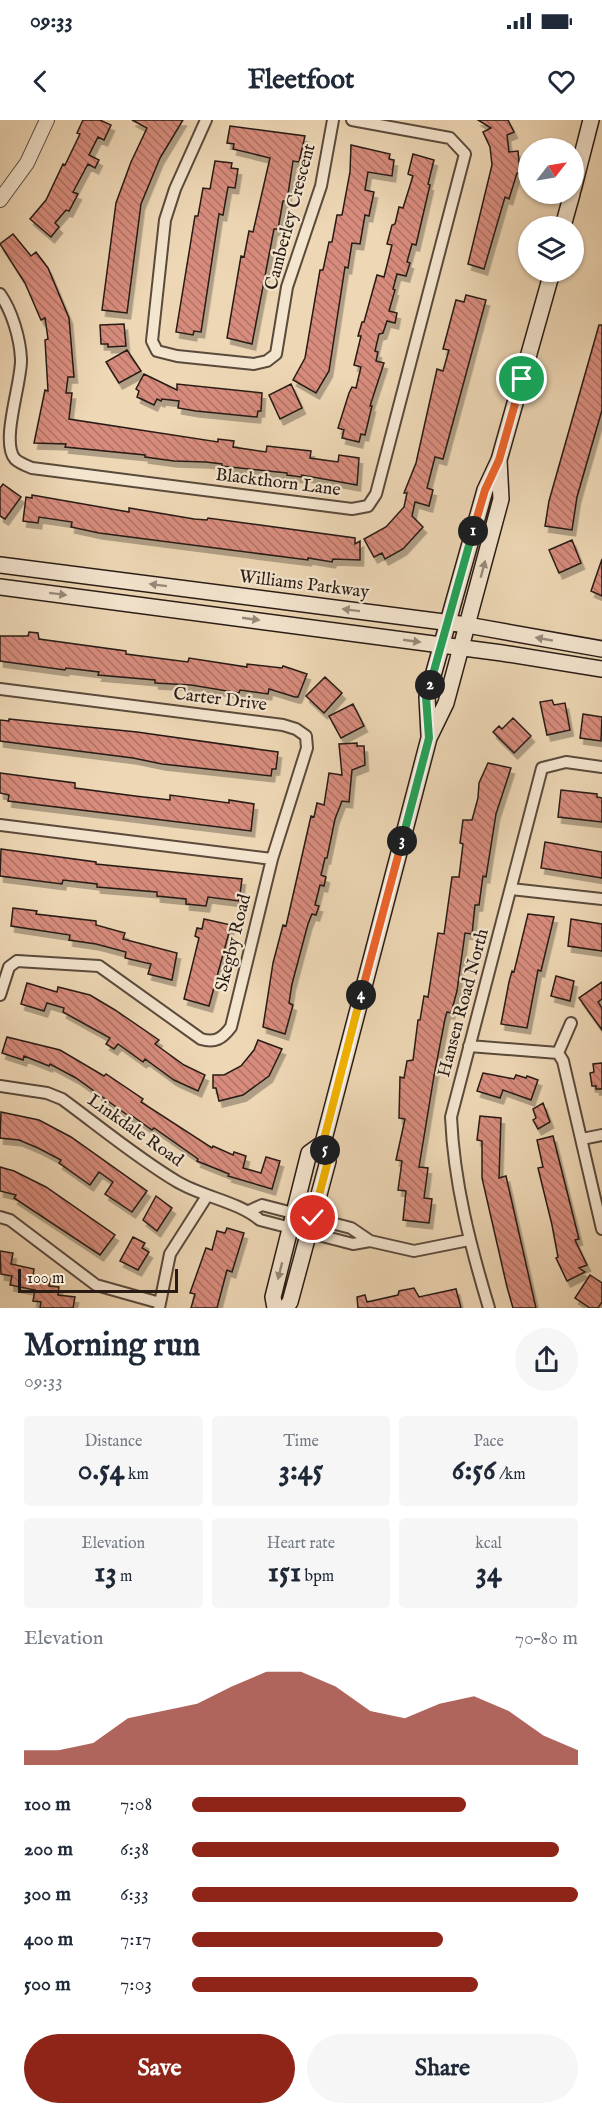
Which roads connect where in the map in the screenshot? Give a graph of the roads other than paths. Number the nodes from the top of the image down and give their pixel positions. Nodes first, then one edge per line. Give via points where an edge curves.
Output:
1 (47, 120) edge
2 (206, 120) edge
3 (333, 120) edge
4 (352, 120) edge
5 (591, 120) edge
6 (584, 147) edge
7 (0, 200) edge
8 (549, 282) edge
9 (0, 294) edge
10 (499, 460) junction
11 (0, 565) edge
12 (0, 587) edge
13 (447, 623) junction
14 (467, 625) junction
15 (441, 645) junction
16 (461, 648) junction
17 (602, 649) edge
18 (602, 669) edge
19 (0, 689) edge
20 (429, 738) junction
21 (602, 766) edge
22 (0, 825) edge
23 (272, 859) junction
24 (511, 888) junction
25 (602, 899) edge
26 (0, 995) edge
27 (572, 1023) dead end
28 (469, 1046) junction
29 (558, 1053) junction
30 (0, 1086) edge
31 (602, 1135) edge
32 (582, 1139) junction
33 (323, 1143) junction
34 (207, 1196) junction
35 (249, 1211) junction
36 (294, 1213) junction
37 (0, 1217) edge
38 (310, 1225) junction
39 (290, 1228) junction
40 (602, 1229) edge
41 (469, 1240) junction
42 (370, 1241) junction
43 (159, 1305) edge
44 (275, 1308) edge
45 (285, 1308) edge
46 (489, 1308) edge

1 - 7 street via 27,163
2 - 3 street, Camberley Crescent via 165,220 152,341 158,351 177,357 254,364 271,358 278,349 287,286 321,186
4 - 9 street, Blackthorn Lane via 450,138 465,154 376,494 368,506 352,510 32,468 21,463 15,459 9,442 21,361 12,320
5 - 6 main road
8 - 10 main road
10 - 13 main road via 485,490
14 -> 10 main road via 501,499
13 -> 11 main road, Williams Parkway
12 -> 15 main road
13 - 14 main road, Williams Parkway
13 - 15 main road
14 - 16 main road
17 -> 14 main road, Williams Parkway
15 - 16 main road
15 - 20 main road via 426,697
16 - 18 main road
16 - 20 main road via 446,703
19 - 23 street, Carter Drive via 296,729 306,736 307,748
20 - 33 main road
21 - 24 street, Hansen Road North via 566,762 543,768
22 - 23 street
23 - 26 street, Skegby Road via 231,1027 223,1037 212,1042 201,1039 99,966 17,961 9,967
24 - 25 street
24 - 28 street, Hansen Road North
27 - 29 street
28 - 29 street
28 - 41 street, Hansen Road North via 451,1117 454,1166
29 - 32 street
30 - 34 street, Linkdale Road via 62,1099 176,1181
31 - 32 street
32 - 40 street
33 - 36 main road via 309,1153
33 - 38 main road via 328,1161
34 - 35 street, Linkdale Road
34 - 43 street via 170,1254
35 - 36 street, Linkdale Road via 262,1205
35 - 39 street, Linkdale Road via 260,1220
36 - 38 street, Linkdale Road
36 - 39 main road
37 - 43 street via 10,1220 96,1285
38 - 39 street, Linkdale Road
38 - 42 street via 351,1228
38 - 42 street via 353,1244
38 - 45 main road via 290,1302
39 -> 44 main road via 273,1298
41 - 42 street via 414,1251
41 - 46 street, Hansen Road North

